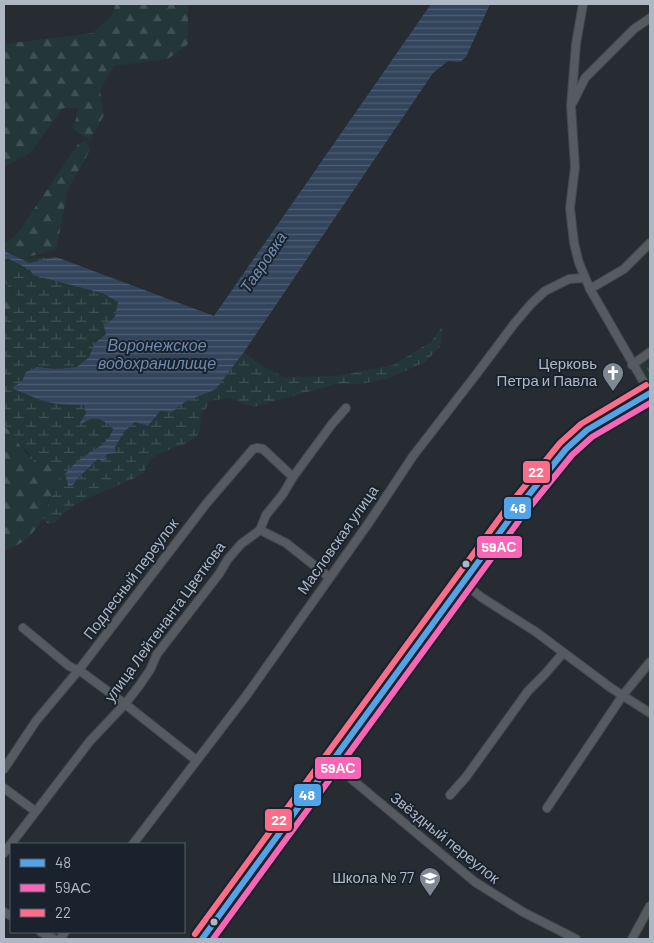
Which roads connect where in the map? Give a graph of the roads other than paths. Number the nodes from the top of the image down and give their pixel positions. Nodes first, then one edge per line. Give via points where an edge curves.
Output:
1 (583, 4) edge
2 (650, 18) edge
3 (571, 106) junction
4 (650, 243) edge
5 (586, 278) junction
6 (590, 289) junction
7 (650, 352) edge
8 (632, 364) junction
9 (650, 393) edge
10 (346, 408) dead end
11 (293, 477) junction
12 (260, 530) junction
13 (329, 576) junction
14 (464, 583) junction
15 (23, 628) dead end
16 (563, 653) junction
17 (650, 662) edge
18 (78, 672) junction
19 (623, 695) junction
20 (125, 704) junction
21 (650, 713) edge
22 (196, 760) junction
23 (331, 762) junction
24 (4, 769) edge
25 (4, 788) edge
26 (450, 795) dead end
27 (547, 808) dead end
28 (35, 811) junction
29 (11, 843) edge
30 (134, 843) edge
31 (650, 906) edge
32 (42, 933) edge
33 (54, 939) edge
34 (202, 939) edge
35 (576, 939) edge
36 (632, 939) edge

1 - 3 street
2 - 3 street via 634,29 585,78
3 - 5 street via 575,146 570,208 574,243
4 - 6 street via 624,269
5 - 6 street
5 - 13 street, Масловская улица via 569,279 545,291 531,304 413,456
6 - 8 street
7 - 8 street
8 - 9 street
9 - 14 main road via 593,426 566,449 514,513
10 - 11 street, улица Лейтенанта Цветкова
11 - 12 street, улица Лейтенанта Цветкова via 266,515
11 - 18 street, Подлесный переулок via 263,449 253,449 200,511
12 - 13 street via 286,543
12 - 20 street, улица Лейтенанта Цветкова via 240,544 228,559 157,654 150,670
13 - 22 street, Масловская улица via 246,696
14 - 16 street
14 - 23 main road
15 - 18 street
16 - 19 street
16 - 26 street via 528,691
17 - 19 street
18 - 20 street
18 - 24 street, Подлесный переулок via 36,721
19 - 21 street
19 - 27 street
20 - 22 street
20 - 28 street, улица Лейтенанта Цветкова via 90,741
22 - 30 street, Масловская улица
23 - 34 main road
23 - 35 street, Звёздный переулок via 476,882
25 - 28 street
28 - 29 street, улица Лейтенанта Цветкова
31 - 36 street
32 - 33 street

